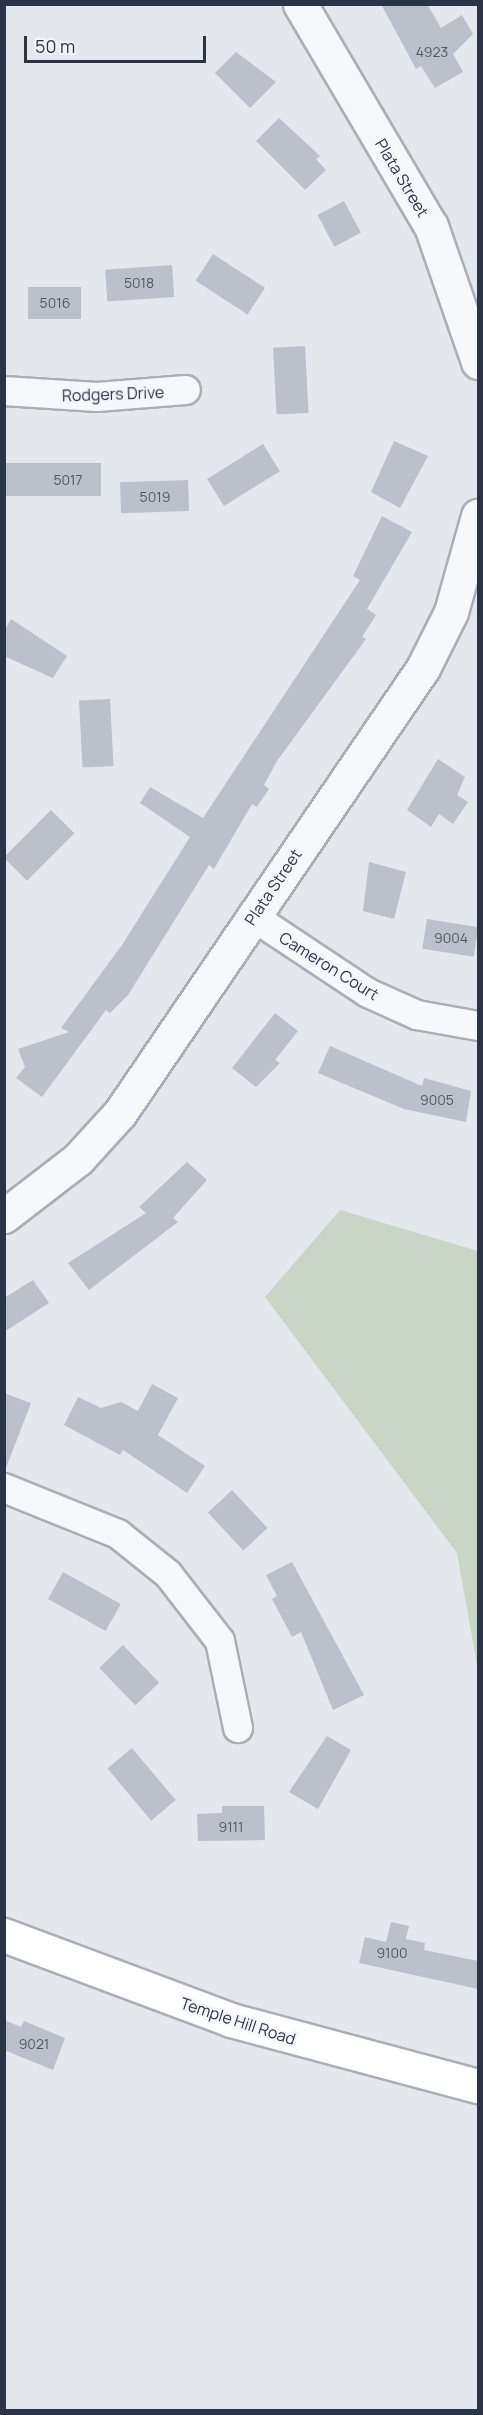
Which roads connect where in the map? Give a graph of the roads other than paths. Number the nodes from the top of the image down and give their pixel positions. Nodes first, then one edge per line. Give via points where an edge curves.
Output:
1 (300, 4) edge
2 (478, 362) edge
3 (186, 390) dead end
4 (4, 391) edge
5 (478, 516) edge
6 (252, 916) junction
7 (478, 1026) edge
8 (4, 1216) edge
9 (4, 1488) edge
10 (238, 1728) dead end
11 (4, 1935) edge
12 (478, 2086) edge

1 - 2 street, Plata Street via 432,226
3 - 4 street, Rodgers Drive via 97,397
5 - 6 street, Plata Street via 451,612 423,668
6 - 7 street, Cameron Court via 368,993 417,1015
6 - 8 street, Plata Street via 120,1113 78,1159
9 - 10 street via 118,1534 168,1574 220,1641
11 - 12 main road, Temple Hill Road via 231,2020

